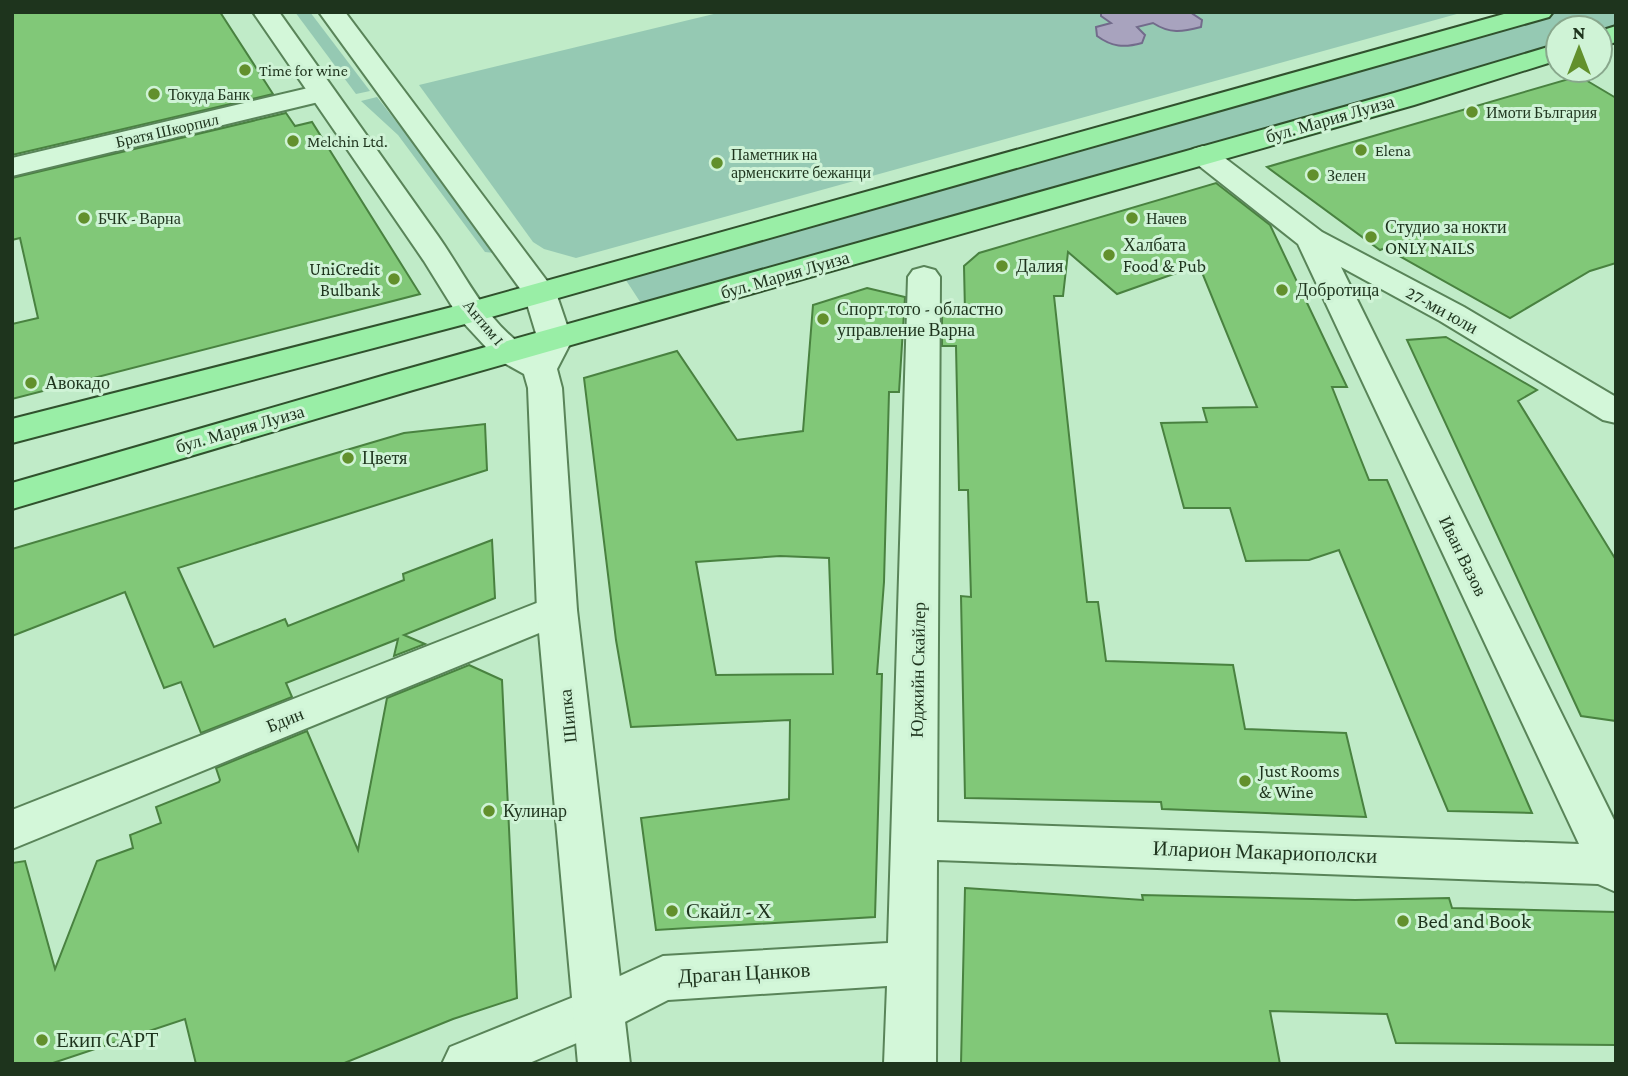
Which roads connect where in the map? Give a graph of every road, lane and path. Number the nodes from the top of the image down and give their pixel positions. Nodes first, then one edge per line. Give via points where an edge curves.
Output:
1 (266, 12) edge
2 (332, 12) edge
3 (1540, 12) edge
4 (1544, 56) edge
5 (321, 93) junction
6 (1203, 155) junction
7 (12, 167) edge
8 (1311, 239) junction
9 (924, 277) dead end
10 (540, 293) junction
11 (472, 312) junction
12 (535, 354) junction
13 (1616, 412) edge
14 (12, 431) edge
15 (12, 496) edge
16 (557, 610) junction
17 (12, 830) edge
18 (915, 840) junction
19 (1615, 867) edge
20 (913, 963) junction
21 (599, 1010) junction
22 (468, 1064) edge
23 (604, 1064) edge
24 (910, 1064) edge

1 - 5 street, Антим I
2 - 10 street
3 - 10 main road
4 - 6 main road, бул. Мария Луиза
5 - 7 street, Братя Шкорпил
5 - 11 street, Антим I
6 - 8 street, 27-ми юли
6 - 12 main road, бул. Мария Луиза
8 - 13 street, 27-ми юли via 1452,314
8 - 19 street, Иван Вазов
9 - 18 street, Юджийн Скайлер
10 - 11 main road
10 - 12 street
11 - 12 street, Антим I
11 - 14 main road
12 - 15 main road, бул. Мария Луиза
12 - 16 street, Шипка via 545,388
16 - 17 street, Бдин
16 - 21 street, Шипка
18 - 19 street, Иларион Макариополски
18 - 20 street, Юджийн Скайлер
20 - 21 street, Драган Цанков via 663,978
20 - 24 street, Юджийн Скайлер
21 - 22 street, Драган Цанков
21 - 23 street, Шипка

